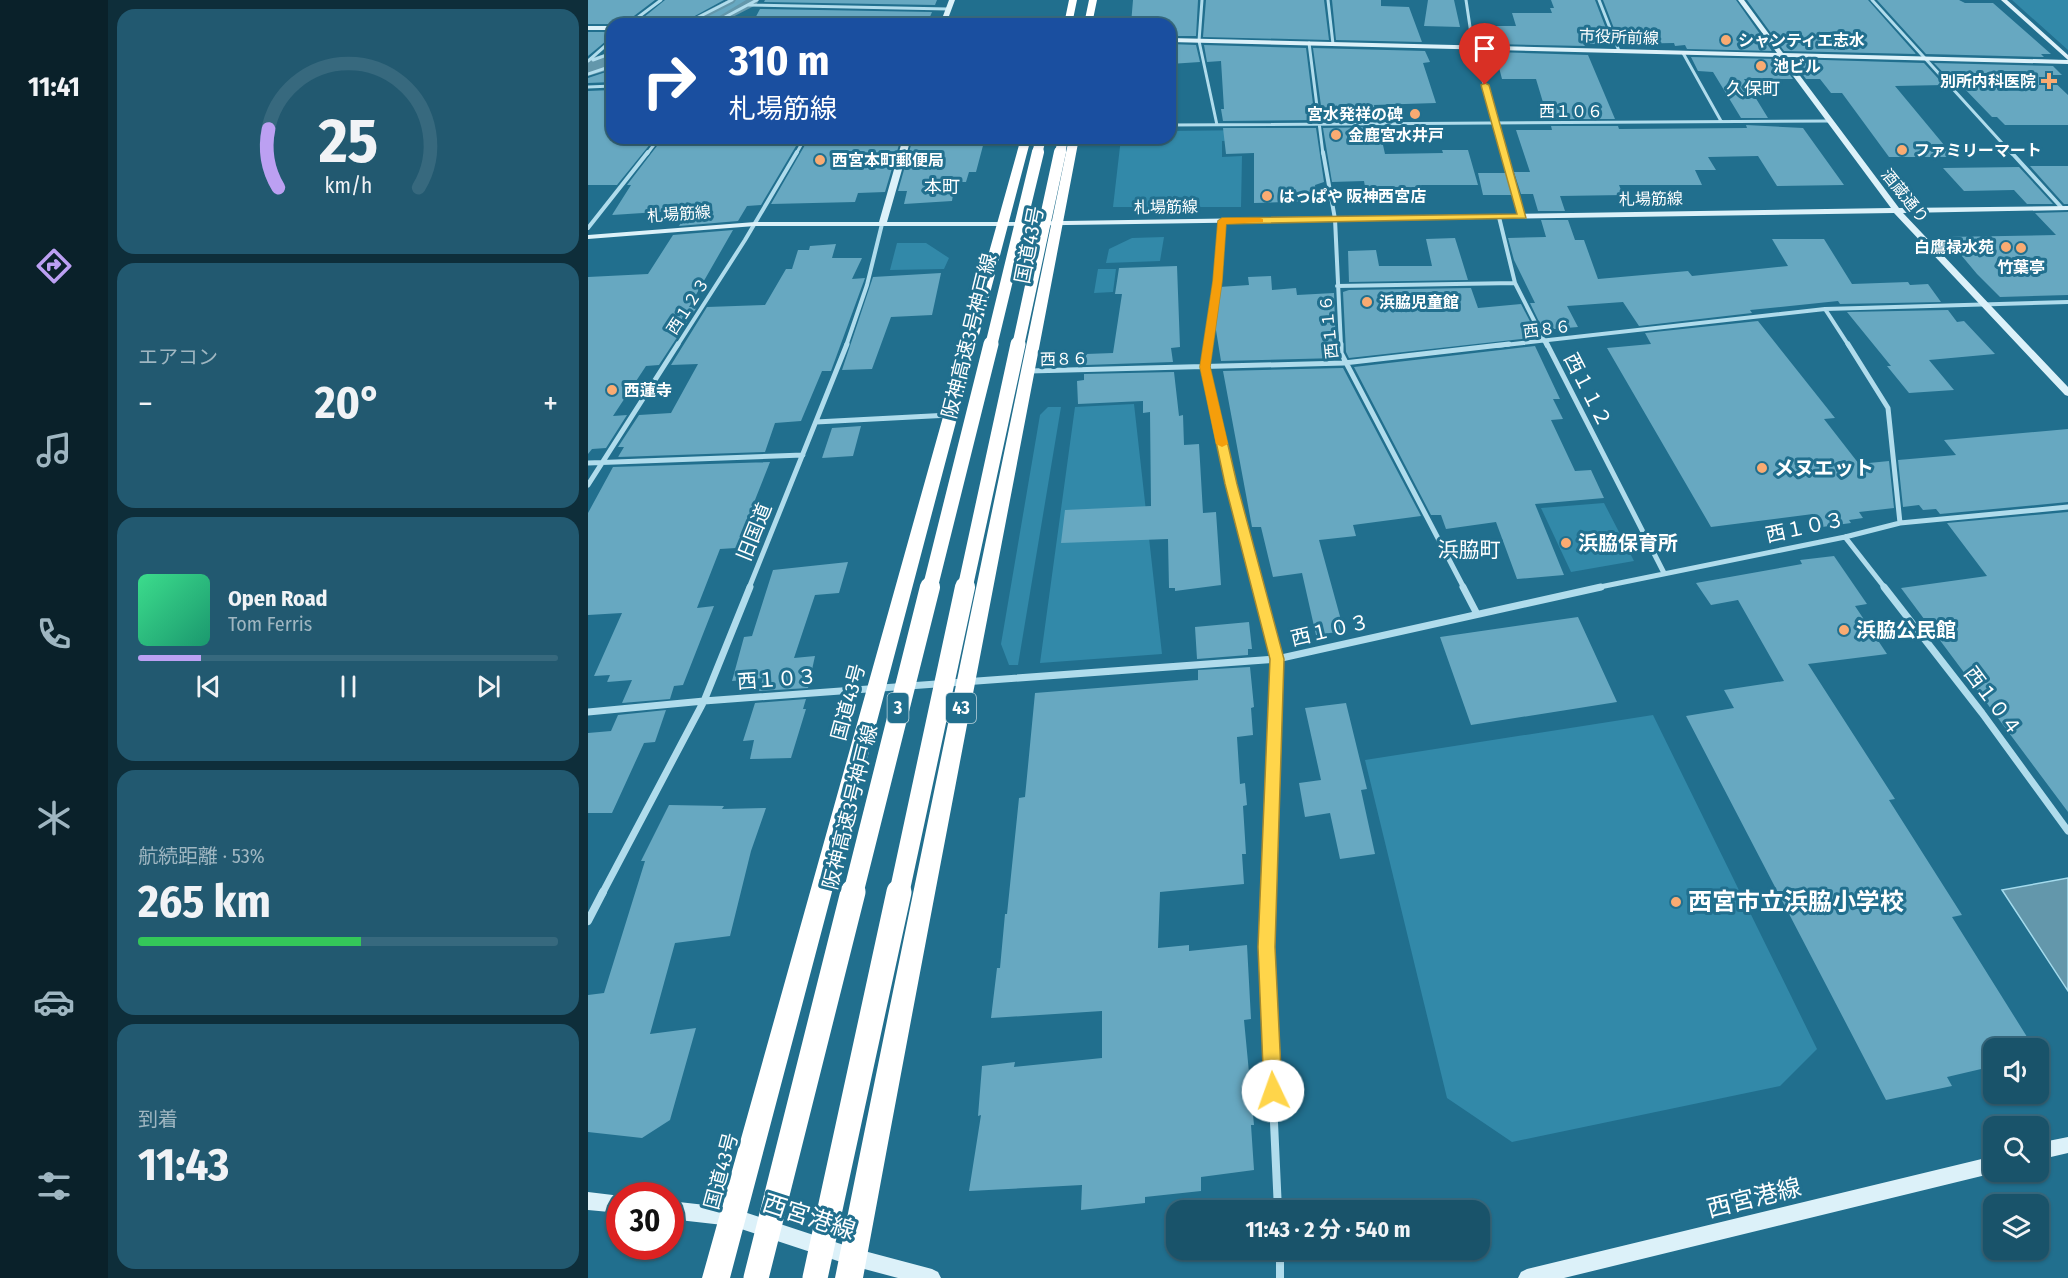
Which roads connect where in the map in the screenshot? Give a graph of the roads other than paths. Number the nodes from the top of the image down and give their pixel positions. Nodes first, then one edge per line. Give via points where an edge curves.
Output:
1 (661, 0) edge
2 (732, 0) edge
3 (757, 0) edge
4 (898, 0) edge
5 (952, 0) edge
6 (1073, 0) edge
7 (1093, 0) edge
8 (1101, 0) edge
9 (1202, 0) edge
10 (1328, 0) edge
11 (1466, 0) edge
12 (1599, 0) edge
13 (1741, 0) edge
14 (1872, 0) edge
15 (2004, 0) edge
16 (748, 5) junction
17 (894, 8) junction
18 (948, 9) junction
19 (637, 18) edge
20 (697, 18) edge
21 (723, 18) edge
22 (945, 18) edge
23 (1069, 18) edge
24 (1089, 18) edge
25 (1099, 18) edge
26 (588, 28) edge
27 (606, 28) edge
28 (1176, 40) edge
29 (1199, 40) junction
30 (1310, 43) junction
31 (1333, 44) junction
32 (606, 46) edge
33 (1473, 47) junction
34 (1619, 51) junction
35 (1683, 52) junction
36 (606, 54) edge
37 (1780, 55) junction
38 (1924, 58) junction
39 (2068, 60) edge
40 (588, 62) edge
41 (606, 68) edge
42 (588, 74) edge
43 (606, 86) edge
44 (588, 87) edge
45 (1829, 121) junction
46 (1721, 122) junction
47 (1497, 123) junction
48 (1318, 124) junction
49 (1176, 125) edge
50 (1217, 125) junction
51 (654, 144) edge
52 (802, 144) edge
53 (905, 144) edge
54 (1024, 144) edge
55 (1040, 144) edge
56 (1063, 144) edge
57 (1073, 144) edge
58 (2065, 208) edge
59 (1896, 211) junction
60 (1522, 216) junction
61 (1499, 217) junction
62 (1335, 219) junction
63 (1222, 221) junction
64 (1055, 223) junction
65 (755, 224) junction
66 (882, 224) junction
67 (1002, 224) junction
68 (588, 228) edge
69 (588, 237) edge
70 (1515, 283) junction
71 (1337, 286) junction
72 (2068, 302) edge
73 (1983, 304) junction
74 (1825, 309) junction
75 (1546, 341) junction
76 (1344, 363) junction
77 (1205, 367) junction
78 (1029, 371) junction
79 (2068, 393) edge
80 (950, 415) junction
81 (816, 422) junction
82 (803, 455) junction
83 (588, 463) edge
84 (602, 463) junction
85 (588, 485) edge
86 (2068, 507) edge
87 (1900, 523) junction
88 (1845, 537) junction
89 (1664, 573) junction
90 (1477, 614) junction
91 (1277, 659) junction
92 (967, 682) junction
93 (875, 688) junction
94 (704, 701) junction
95 (588, 712) edge
96 (2068, 831) edge
97 (588, 921) edge
98 (2068, 1145) edge
99 (2049, 1149) edge
100 (1983, 1167) edge
101 (1278, 1200) edge
102 (588, 1201) edge
103 (606, 1203) edge
104 (684, 1212) edge
105 (732, 1217) junction
106 (853, 1257) junction
107 (1280, 1260) edge
108 (716, 1278) edge
109 (756, 1278) edge
110 (815, 1278) edge
111 (849, 1278) edge
112 (932, 1278) edge
113 (1280, 1278) edge
114 (1527, 1278) edge

1 - 19 street
2 - 20 street
3 - 16 street
4 - 17 street
5 - 18 street
6 - 23 highway
7 - 24 highway
8 - 25 highway
9 - 29 street
10 - 31 street
11 - 33 street
12 - 34 street
13 - 37 street, 酒蔵通り
14 - 38 street
15 - 39 street
16 - 17 street
16 - 21 street
17 - 18 street
18 - 22 street
26 - 27 street
28 - 29 street, 市役所前線
29 - 30 street, 市役所前線
29 - 50 street
30 - 31 street, 市役所前線
30 - 48 street, 西１１６
31 - 33 street, 市役所前線
32 - 40 street
33 - 34 street, 市役所前線
33 - 47 street
34 - 35 street, 市役所前線
35 - 37 street, 市役所前線
35 - 46 street
36 - 40 street
37 - 38 street, 市役所前線
37 - 45 street, 酒蔵通り
38 - 39 street, 市役所前線
38 - 58 street
41 - 42 street
43 - 44 street
45 - 46 street, 西１０６
45 - 59 street, 酒蔵通り
46 - 47 street, 西１０６
47 - 48 street, 西１０６
47 - 60 street
48 - 50 street, 西１０６
48 - 62 street, 西１１６
49 - 50 street, 西１０６
51 - 68 street
52 - 65 street, 西１２３
53 - 66 street, 旧国道
54 - 67 highway, 国道43号
55 - 109 highway, 阪神高速3号神戸線 / 3, bridge
56 - 110 highway, 3, bridge
57 - 64 highway, 国道43号 / 43
58 - 59 street, 札場筋線
59 - 60 street, 札場筋線
59 - 73 street, 酒蔵通り
60 - 61 street, 札場筋線
61 - 62 street, 札場筋線
61 - 70 street, 西１１２
62 - 63 street, 札場筋線
62 - 71 street, 西１１６
63 - 64 street, 札場筋線
63 - 77 street
64 - 67 street, 札場筋線
64 - 78 highway, 国道43号 / 43
65 - 66 street, 札場筋線
65 - 69 street, 札場筋線
65 - 84 street, 西１２３
66 - 67 street, 札場筋線
66 - 81 street, 旧国道 via 855,323
67 - 80 highway, 国道43号
70 - 71 street
70 - 75 street, 西１１２
71 - 76 street, 西１１６
72 - 73 street, 西８６
73 - 74 street, 西８６
73 - 79 street, 酒蔵通り
74 - 75 street, 西８６
74 - 87 street via 1888,408
75 - 76 street, 西８６
75 - 89 street, 西１１２
76 - 77 street, 西８６
76 - 90 street, 西１１６
77 - 78 street, 西８６
77 - 91 street
78 - 92 highway, 国道43号 / 43
80 - 81 street
80 - 93 highway, 国道43号
81 - 82 street, 旧国道
82 - 84 street
82 - 94 street, 旧国道
83 - 84 street
84 - 85 street, 西１２３
86 - 87 street, 西１０３
87 - 88 street, 西１０３
88 - 89 street, 西１０３
88 - 96 street, 西１０４
89 - 90 street, 西１０３
90 - 91 street, 西１０３
91 - 92 street, 西１０３
91 - 101 street via 1266,947
92 - 93 street, 西１０３
92 - 106 highway, 国道43号 / 43
93 - 94 street, 西１０３
93 - 105 highway, 国道43号
94 - 95 street, 西１０３
94 - 97 street, 旧国道
98 - 99 street
100 - 114 street, 西宮港線
102 - 103 street
104 - 105 street, 西宮港線
105 - 106 street, 西宮港線
105 - 108 highway, 国道43号
106 - 111 highway, 国道43号 / 43
106 - 112 street, 西宮港線
107 - 113 street

